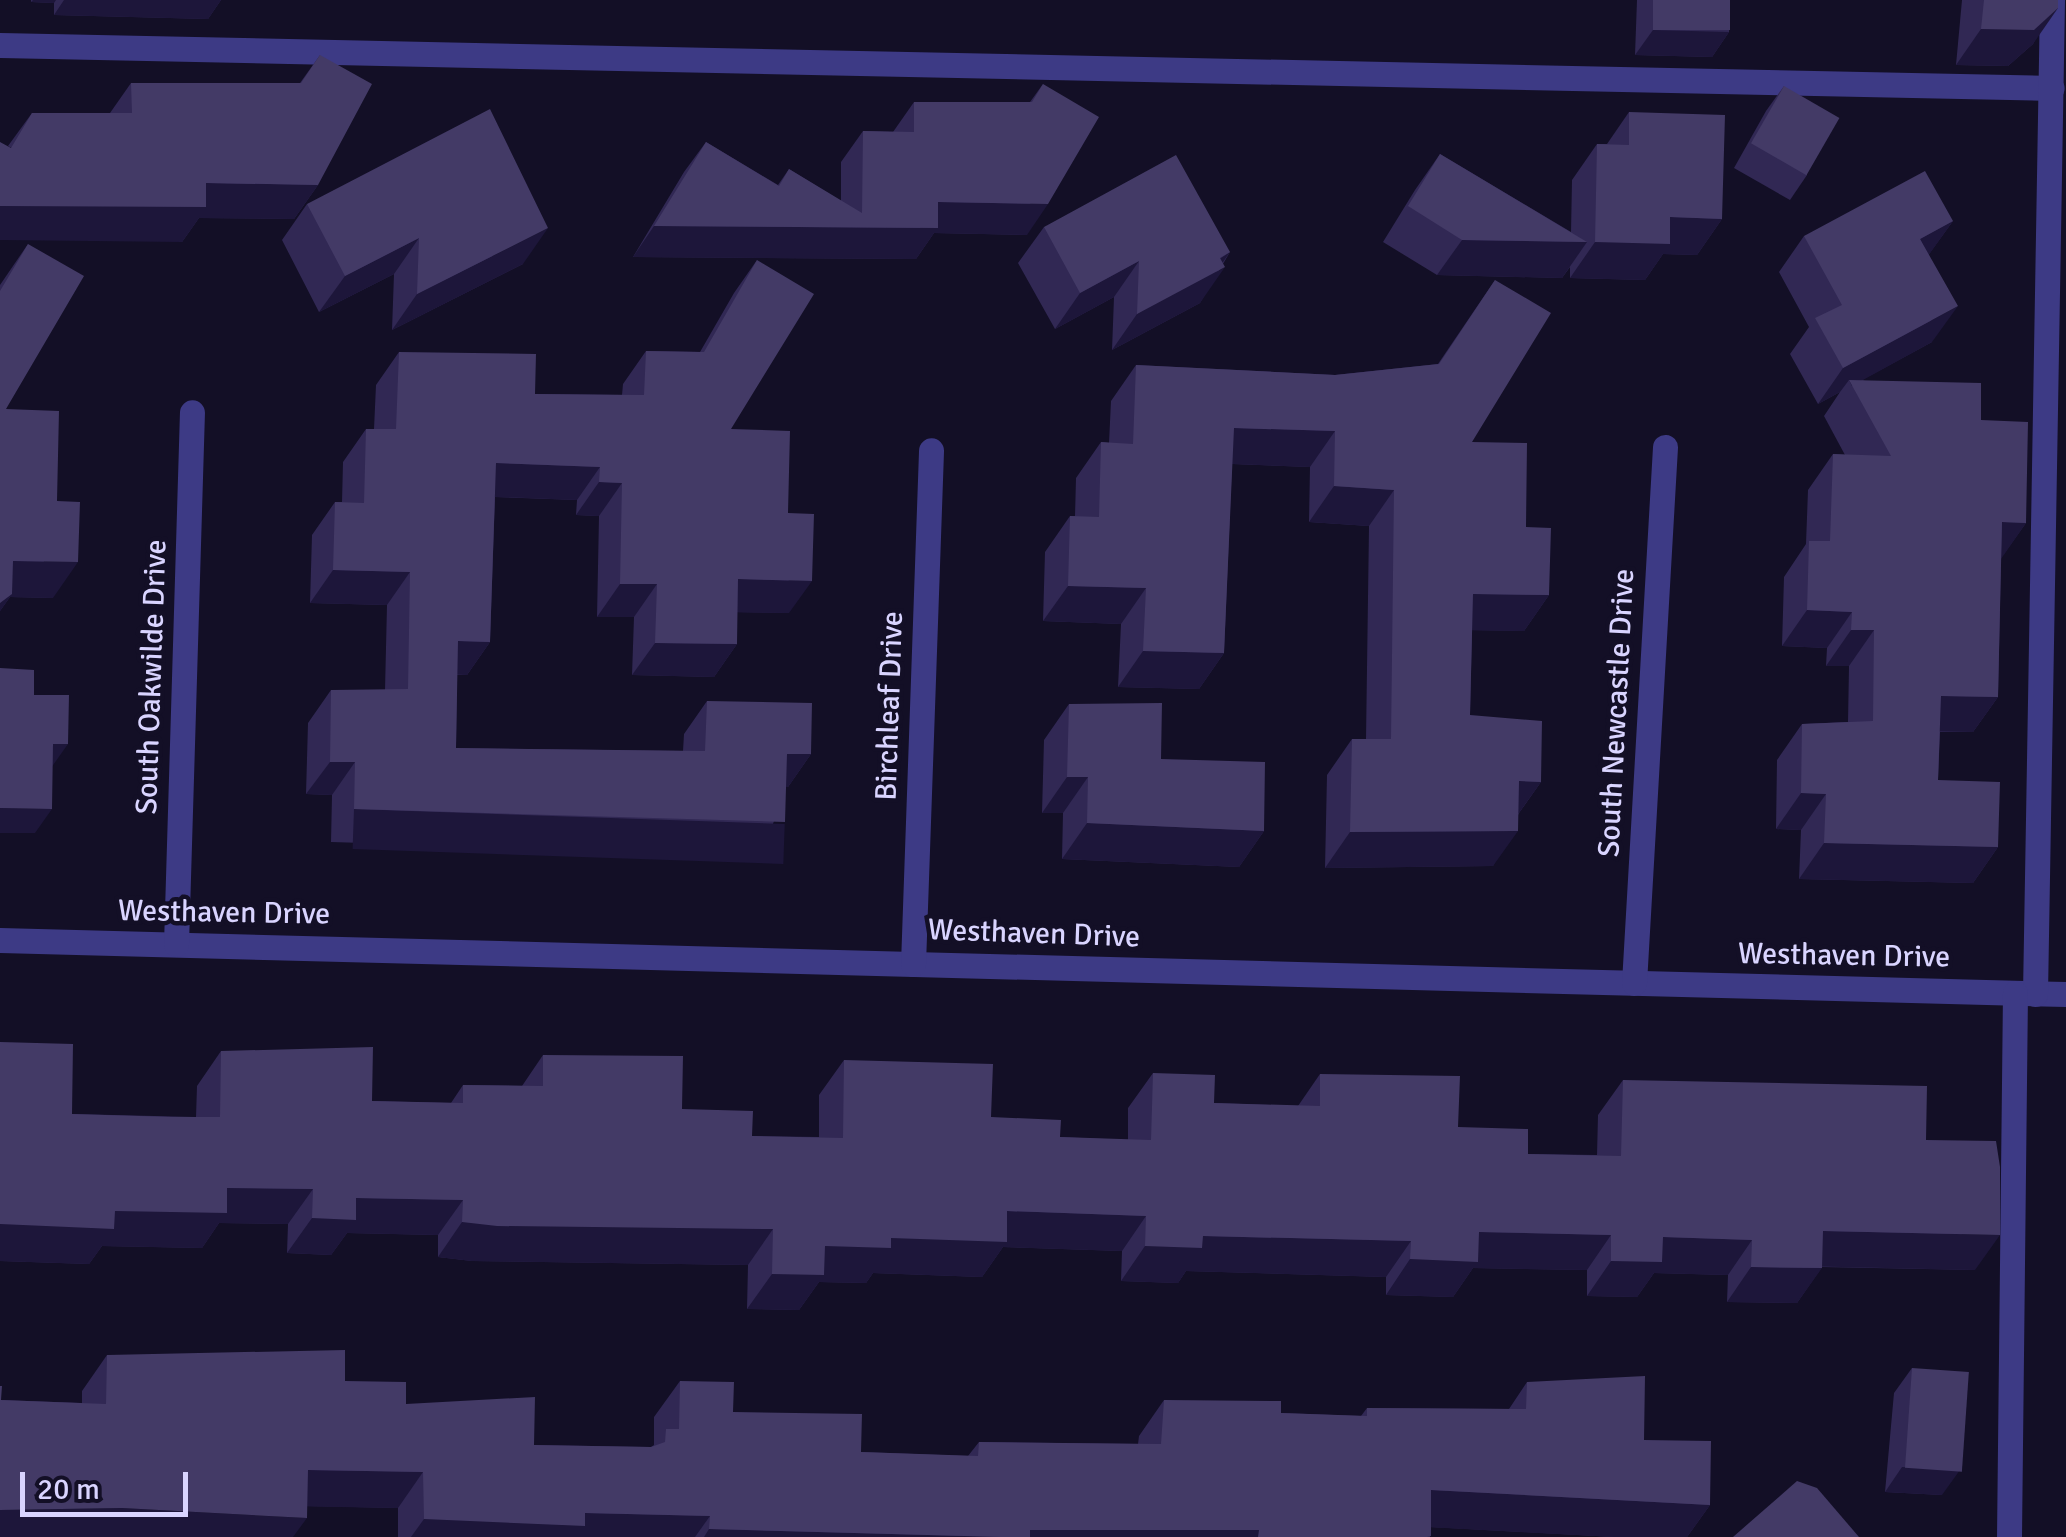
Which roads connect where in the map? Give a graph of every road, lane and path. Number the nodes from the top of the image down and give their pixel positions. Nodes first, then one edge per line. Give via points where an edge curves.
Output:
1 (2052, 0) edge
2 (0, 46) edge
3 (2052, 88) junction
4 (192, 412) dead end
5 (1665, 447) dead end
6 (932, 450) dead end
7 (0, 940) edge
8 (176, 944) junction
9 (914, 964) junction
10 (1634, 983) junction
11 (2025, 993) junction
12 (2066, 994) edge
13 (2009, 1537) edge

1 - 3 street
2 - 3 street
3 - 11 street
4 - 8 street, South Oakwilde Drive
5 - 10 street, South Newcastle Drive
6 - 9 street, Birchleaf Drive
7 - 8 street, Westhaven Drive
8 - 9 street, Westhaven Drive
9 - 10 street, Westhaven Drive
10 - 11 street, Westhaven Drive
11 - 12 street, Westhaven Drive
11 - 13 street

